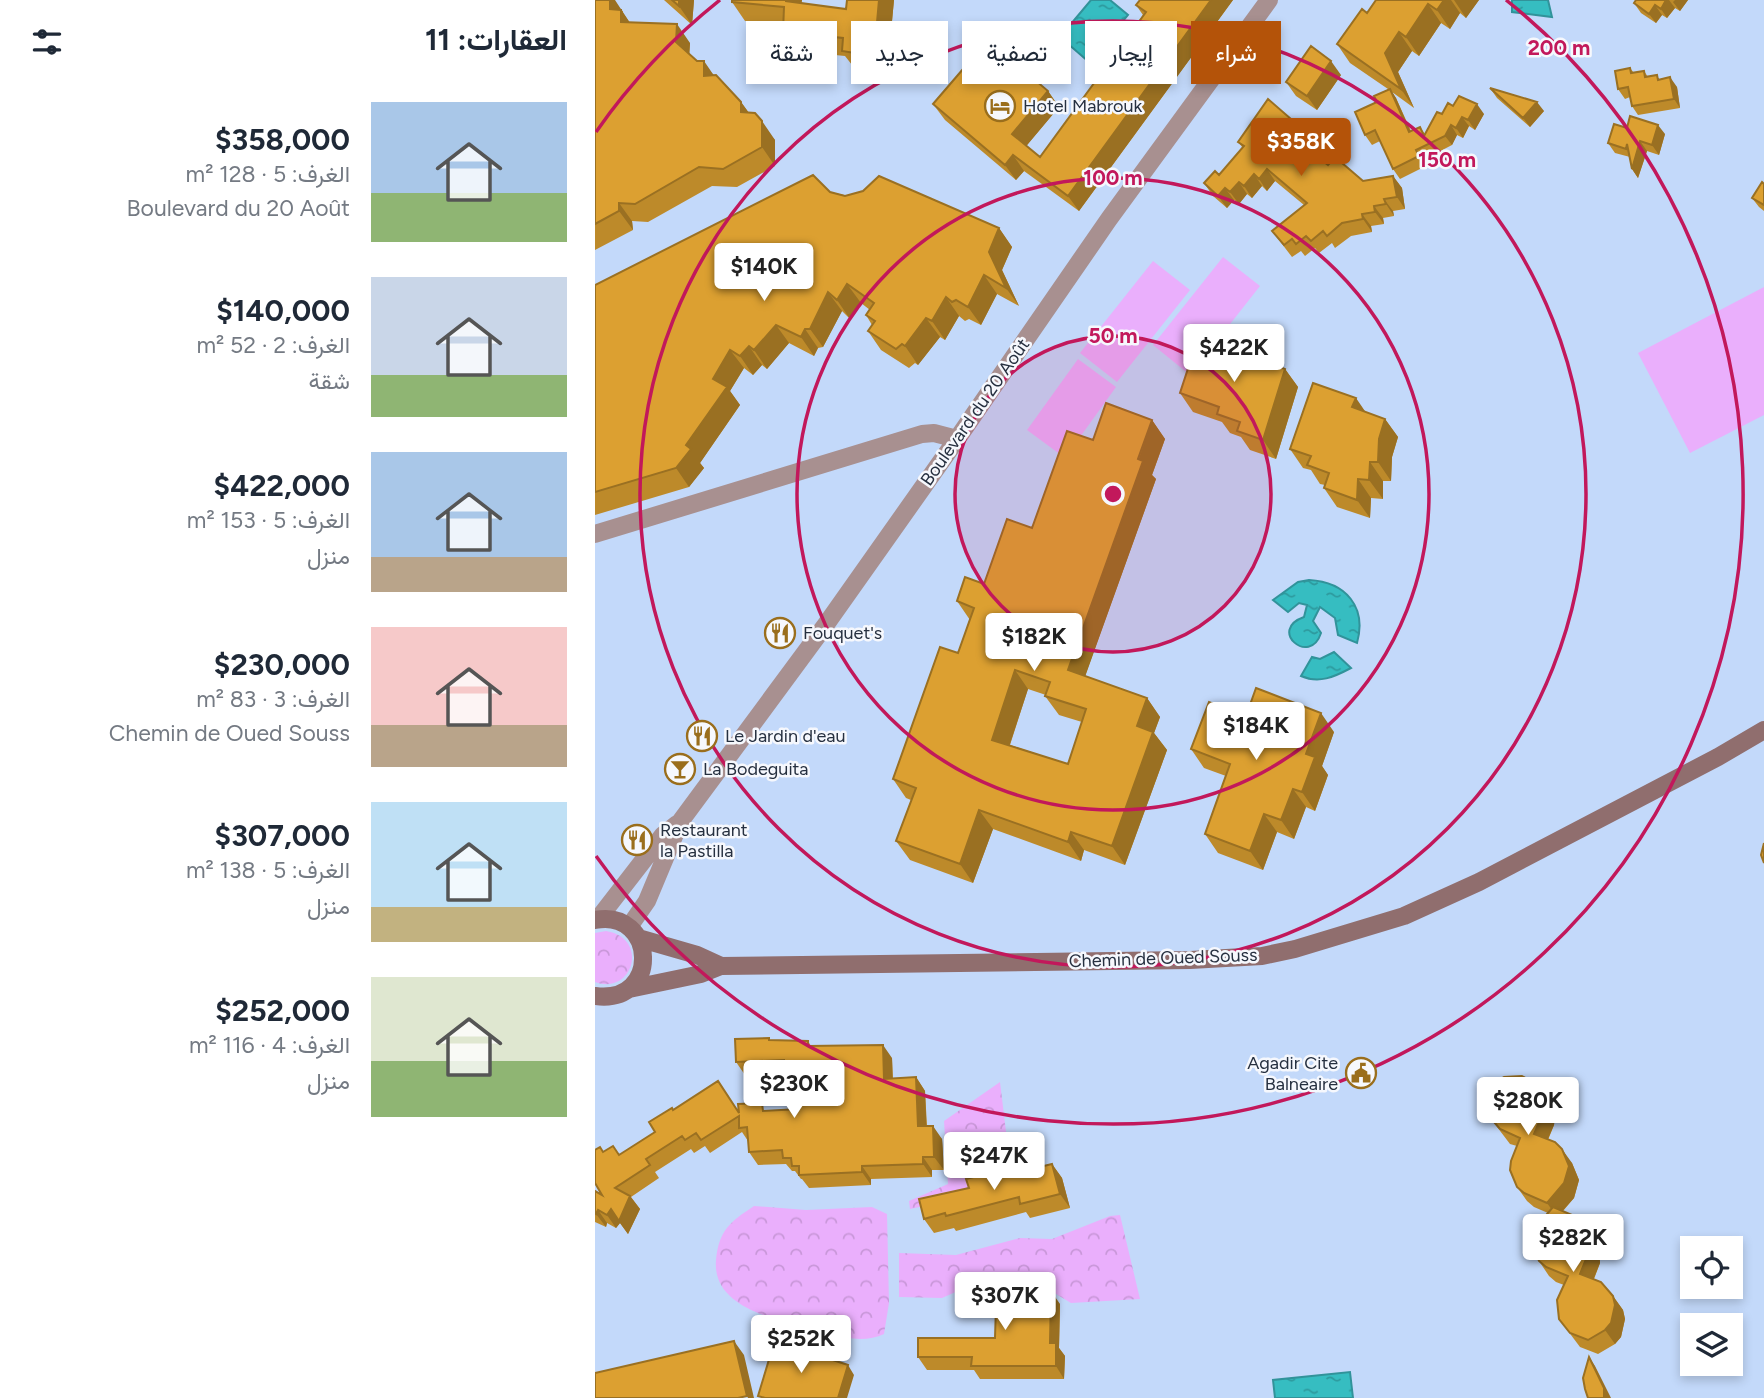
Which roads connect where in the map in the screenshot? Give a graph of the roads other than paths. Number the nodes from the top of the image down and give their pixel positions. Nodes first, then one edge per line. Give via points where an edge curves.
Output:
1 (1269, 0) edge
2 (957, 439) junction
3 (595, 534) edge
4 (1764, 730) edge
5 (680, 822) junction
6 (597, 919) edge
7 (634, 933) junction
8 (721, 965) junction
9 (629, 989) junction
10 (595, 996) edge

1 - 2 street, Boulevard du 20 Août via 1109,219
2 - 3 street via 922,434
2 - 5 street, Boulevard du 20 Août
4 - 8 street, Chemin de Oued Souss via 1442,899 1404,916 1294,949 1262,956 1191,960
5 - 6 street, Boulevard du 20 Août via 663,835
5 - 7 street, Boulevard du 20 Août
6 - 7 street, Chemin de Oued Souss via 620,922
7 - 8 street, Chemin de Oued Souss
7 - 9 street via 644,960
8 - 9 street, Chemin de Oued Souss via 701,974
9 - 10 street, Chemin de Oued Souss via 606,998

